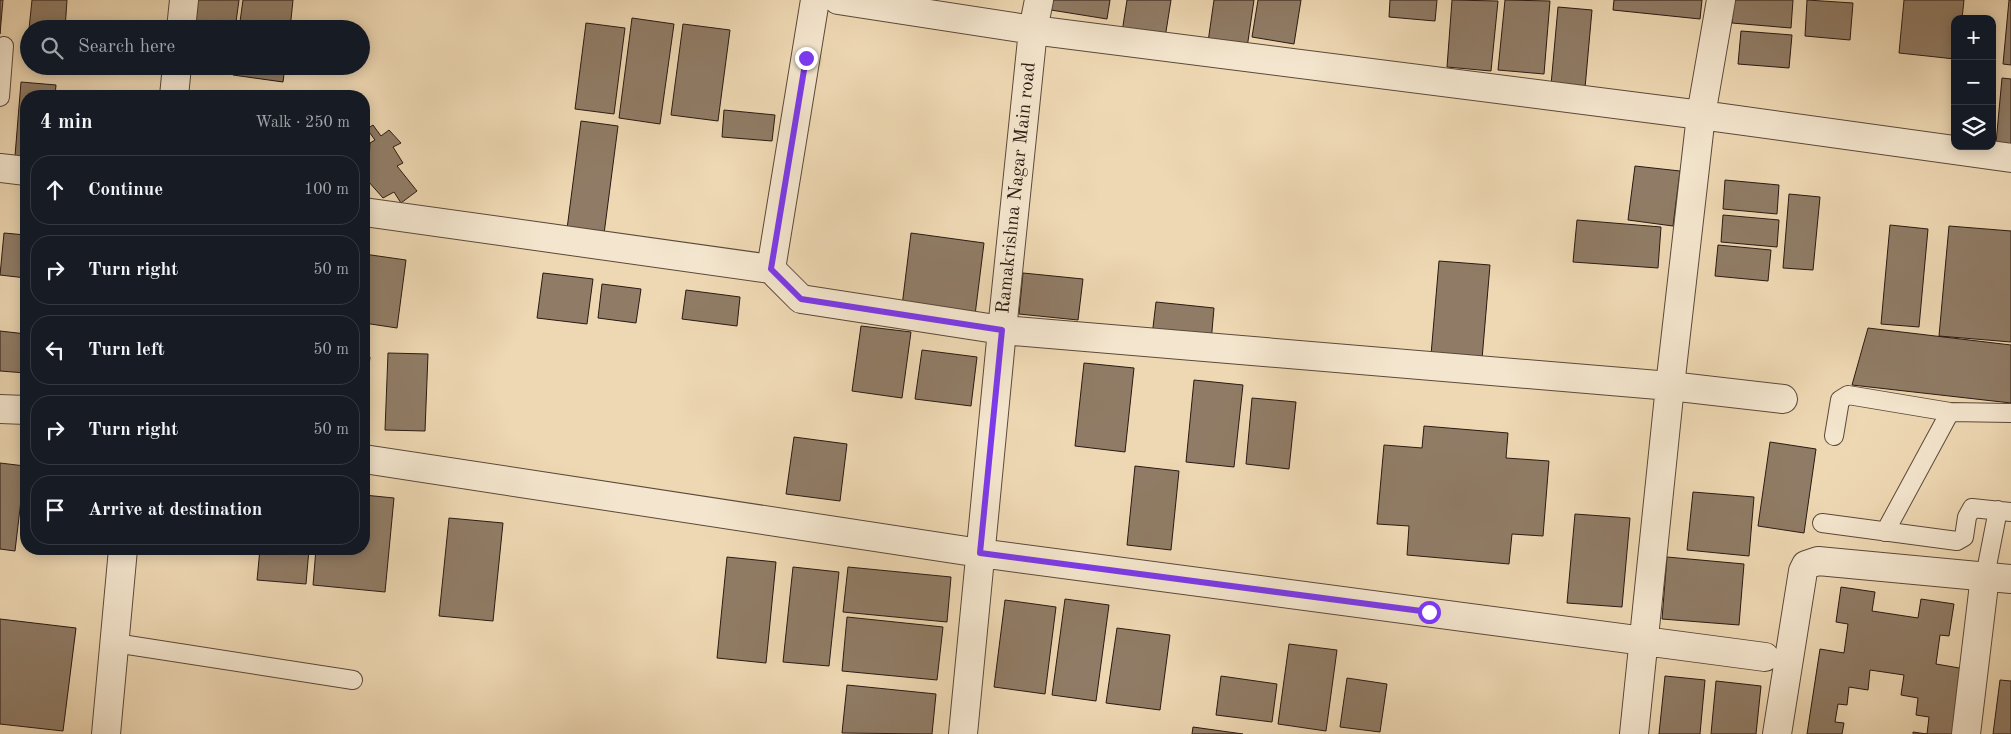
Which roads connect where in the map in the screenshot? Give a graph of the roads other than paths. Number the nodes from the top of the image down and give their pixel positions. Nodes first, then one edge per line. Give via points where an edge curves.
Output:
1 (184, 0) edge
2 (815, 0) edge
3 (838, 0) edge
4 (1039, 0) edge
5 (1721, 0) edge
6 (182, 20) edge
7 (1033, 30) junction
8 (4, 46) dead end
9 (176, 75) edge
10 (175, 90) edge
11 (0, 98) edge
12 (1700, 115) junction
13 (2011, 158) edge
14 (0, 168) edge
15 (20, 170) edge
16 (370, 213) edge
17 (771, 269) junction
18 (1002, 330) junction
19 (1670, 386) junction
20 (1783, 399) dead end
21 (0, 408) edge
22 (20, 410) edge
23 (1950, 412) junction
24 (2011, 413) edge
25 (1834, 436) dead end
26 (370, 460) edge
27 (2004, 511) edge
28 (1822, 523) dead end
29 (1885, 532) junction
30 (980, 553) junction
31 (122, 555) edge
32 (1998, 577) edge
33 (1644, 641) junction
34 (115, 643) junction
35 (1764, 657) dead end
36 (353, 680) dead end
37 (106, 734) edge
38 (963, 734) edge
39 (1634, 734) edge
40 (1777, 734) edge
41 (1966, 734) edge

1 - 6 street
2 - 17 street
3 - 7 street
4 - 7 street, Ramakrishna Nagar Main road
5 - 12 street
7 - 12 street
7 - 18 street, Ramakrishna Nagar Main road
8 - 11 lane
9 - 10 street
12 - 13 street
12 - 19 street
14 - 15 street
16 - 17 street
17 - 18 street via 801,299
18 - 19 street
18 - 30 street, Ramakrishna Nagar Main road
19 - 20 street
19 - 33 street
21 - 22 street
23 - 24 lane
23 - 25 lane via 1848,395 1840,400
23 - 29 lane
26 - 30 street
27 - 29 lane via 1972,508 1964,537 1957,541
27 - 32 lane
28 - 29 lane
30 - 33 street
30 - 38 street, Ramakrishna Nagar Main road
31 - 34 street
32 - 40 street via 1818,561 1806,565
32 - 41 street
33 - 35 street
33 - 39 street
34 - 36 lane
34 - 37 street

